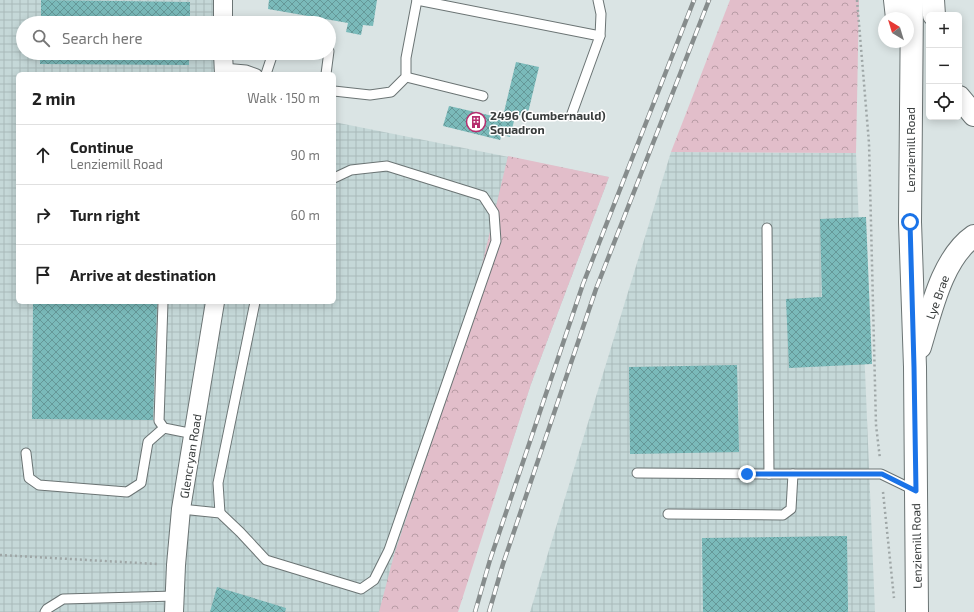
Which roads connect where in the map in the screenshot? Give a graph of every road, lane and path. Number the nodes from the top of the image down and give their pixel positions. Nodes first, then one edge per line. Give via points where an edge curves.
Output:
1 (223, 0) edge
2 (417, 0) edge
3 (598, 0) edge
4 (857, 0) edge
5 (895, 0) edge
6 (912, 0) edge
7 (933, 0) edge
8 (896, 12) edge
9 (934, 12) edge
10 (223, 16) edge
11 (600, 36) junction
12 (898, 48) edge
13 (271, 60) edge
14 (328, 60) edge
15 (224, 65) edge
16 (252, 72) edge
17 (267, 72) edge
18 (326, 72) edge
19 (406, 77) junction
20 (336, 91) edge
21 (482, 96) dead end
22 (962, 101) edge
23 (974, 115) edge
24 (571, 116) dead end
25 (336, 177) edge
26 (910, 222) junction
27 (767, 228) dead end
28 (974, 236) edge
29 (163, 304) edge
30 (216, 304) edge
31 (255, 304) edge
32 (914, 367) junction
33 (164, 428) junction
34 (194, 434) junction
35 (26, 453) dead end
36 (637, 473) dead end
37 (769, 474) junction
38 (793, 474) junction
39 (882, 474) junction
40 (916, 491) junction
41 (182, 509) junction
42 (220, 513) junction
43 (668, 514) dead end
44 (0, 555) edge
45 (176, 565) junction
46 (174, 604) edge
47 (894, 604) dead end
48 (45, 612) edge
49 (917, 612) edge

1 - 10 street
2 - 11 lane
2 - 19 lane via 406,58
3 - 11 lane via 601,14
4 - 39 path via 869,144 876,425
5 - 8 main road
6 - 26 main road, Lenziemill Road
7 - 9 main road
11 - 24 lane
12 - 26 main road
13 - 17 lane
14 - 18 lane
15 - 16 lane
19 - 20 lane via 391,92 370,95
19 - 21 lane
22 - 23 main road
25 - 42 lane via 351,170 387,166 483,196 494,213 496,241 388,550 374,580 361,589 266,560
26 - 32 main road, Lenziemill Road
27 - 37 lane
28 - 32 main road, Lye Brae via 960,250 943,277
29 - 33 lane via 159,421
30 - 34 street, Glencryan Road
31 - 42 lane via 218,483
32 - 40 main road, Lenziemill Road
33 - 34 lane
33 - 35 lane via 148,442 141,483 127,492 39,485 29,478
34 - 41 street, Glencryan Road
36 - 37 lane
37 - 38 lane
38 - 39 lane
38 - 43 lane via 791,509 783,515
39 - 40 lane
39 - 47 path
40 - 49 main road, Lenziemill Road
41 - 42 lane
41 - 45 street, Glencryan Road
44 - 45 path
45 - 46 street, Glencryan Road
46 - 48 lane via 63,599

